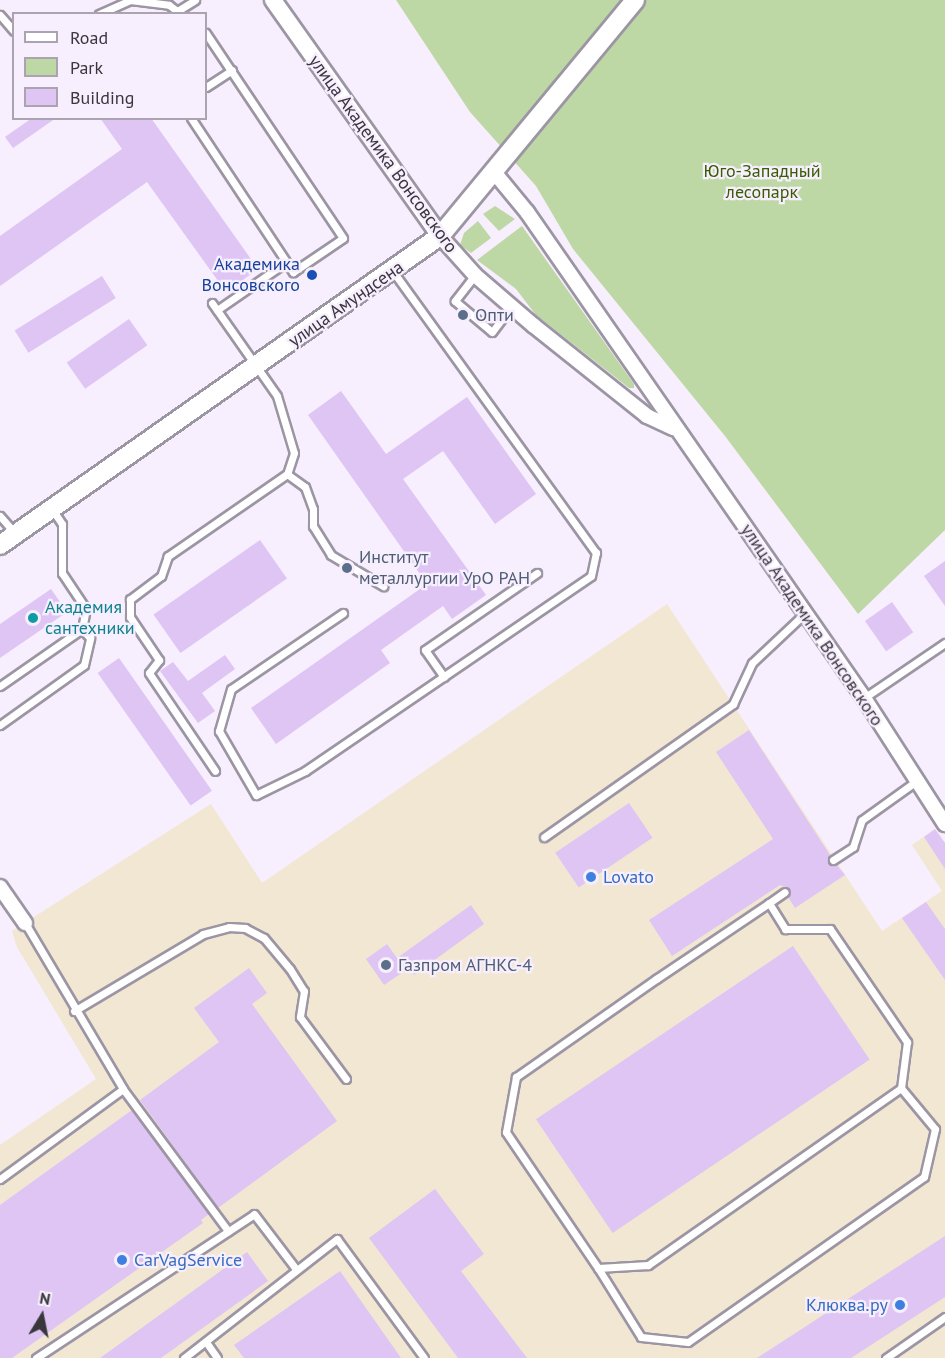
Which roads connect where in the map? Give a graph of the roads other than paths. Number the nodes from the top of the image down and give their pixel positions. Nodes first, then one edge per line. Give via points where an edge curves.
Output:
1 (195, 0) edge
2 (273, 0) edge
3 (635, 0) edge
4 (103, 12) edge
5 (180, 12) edge
6 (0, 15) edge
7 (12, 29) edge
8 (207, 34) edge
9 (232, 70) junction
10 (207, 86) edge
11 (192, 120) edge
12 (494, 172) junction
13 (440, 236) junction
14 (286, 262) junction
15 (393, 272) junction
16 (475, 275) junction
17 (212, 303) dead end
18 (511, 306) junction
19 (216, 310) junction
20 (258, 365) junction
21 (675, 429) junction
22 (287, 474) junction
23 (52, 508) junction
24 (0, 516) edge
25 (15, 534) junction
26 (0, 545) edge
27 (537, 573) dead end
28 (382, 586) dead end
29 (343, 613) dead end
30 (805, 613) junction
31 (82, 629) junction
32 (945, 643) edge
33 (444, 677) junction
34 (0, 686) edge
35 (864, 698) junction
36 (0, 725) edge
37 (215, 771) dead end
38 (915, 782) junction
39 (945, 824) edge
40 (543, 837) dead end
41 (833, 860) dead end
42 (0, 887) edge
43 (785, 892) dead end
44 (769, 903) junction
45 (25, 923) joint
46 (74, 1011) junction
47 (346, 1079) dead end
48 (901, 1088) junction
49 (123, 1089) junction
50 (0, 1179) edge
51 (228, 1231) junction
52 (598, 1268) junction
53 (296, 1269) junction
54 (945, 1317) edge
55 (206, 1342) junction
56 (36, 1358) edge
57 (184, 1358) edge
58 (217, 1358) edge
59 (424, 1358) edge
60 (886, 1358) edge

1 - 5 lane
2 - 13 street, улица Академика Вонсовского
3 - 12 main road, улица Амундсена
4 - 5 lane via 130,0
6 - 7 lane
8 - 9 lane
9 - 10 lane
9 - 14 lane via 344,238 292,272
11 - 14 lane
12 - 13 main road, улица Амундсена
12 - 21 street, улица Академика Вонсовского via 527,212
13 - 15 main road, улица Амундсена
13 - 16 street, улица Академика Вонсовского
14 - 19 lane
15 - 20 main road, улица Амундсена
15 - 33 lane via 596,553 591,576
16 - 18 street, улица Академика Вонсовского
16 - 18 lane via 455,301 492,332
17 - 19 lane
18 - 21 street, улица Академика Вонсовского via 647,416
19 - 20 lane
20 - 22 lane via 277,396 289,433 294,453
20 - 23 main road, улица Амундсена
21 - 30 street, улица Академика Вонсовского
22 - 28 lane via 305,487 313,509 313,526 332,555
22 - 37 lane via 168,556 160,576 130,599 130,617 159,660 149,673
23 - 25 main road, улица Амундсена
23 - 31 lane via 62,524 62,573 86,609
24 - 25 lane
25 - 26 main road, улица Амундсена
27 - 33 lane via 425,650
29 - 33 lane via 231,689 219,731 256,795 305,771
30 - 35 street, улица Академика Вонсовского
30 - 40 lane via 752,663 733,704
31 - 34 lane
31 - 36 lane via 90,638 84,665
32 - 35 lane
35 - 38 street, улица Академика Вонсовского
38 - 39 street, улица Академика Вонсовского
38 - 41 lane via 862,820 853,847
42 - 45 street
43 - 44 lane
44 - 48 lane via 785,928 830,929 907,1042
44 - 52 lane via 516,1077 506,1132
45 - 46 lane
46 - 47 lane via 203,934 229,927 245,928 264,938 290,969 304,991 300,1017
46 - 49 lane
48 - 52 lane via 648,1265
48 - 52 lane via 935,1129 924,1177 688,1342 641,1337
49 - 50 lane
49 - 51 lane
51 - 53 lane via 254,1214
51 - 56 lane
53 - 55 lane
53 - 59 lane via 338,1239
54 - 60 lane
55 - 57 lane
55 - 58 lane

